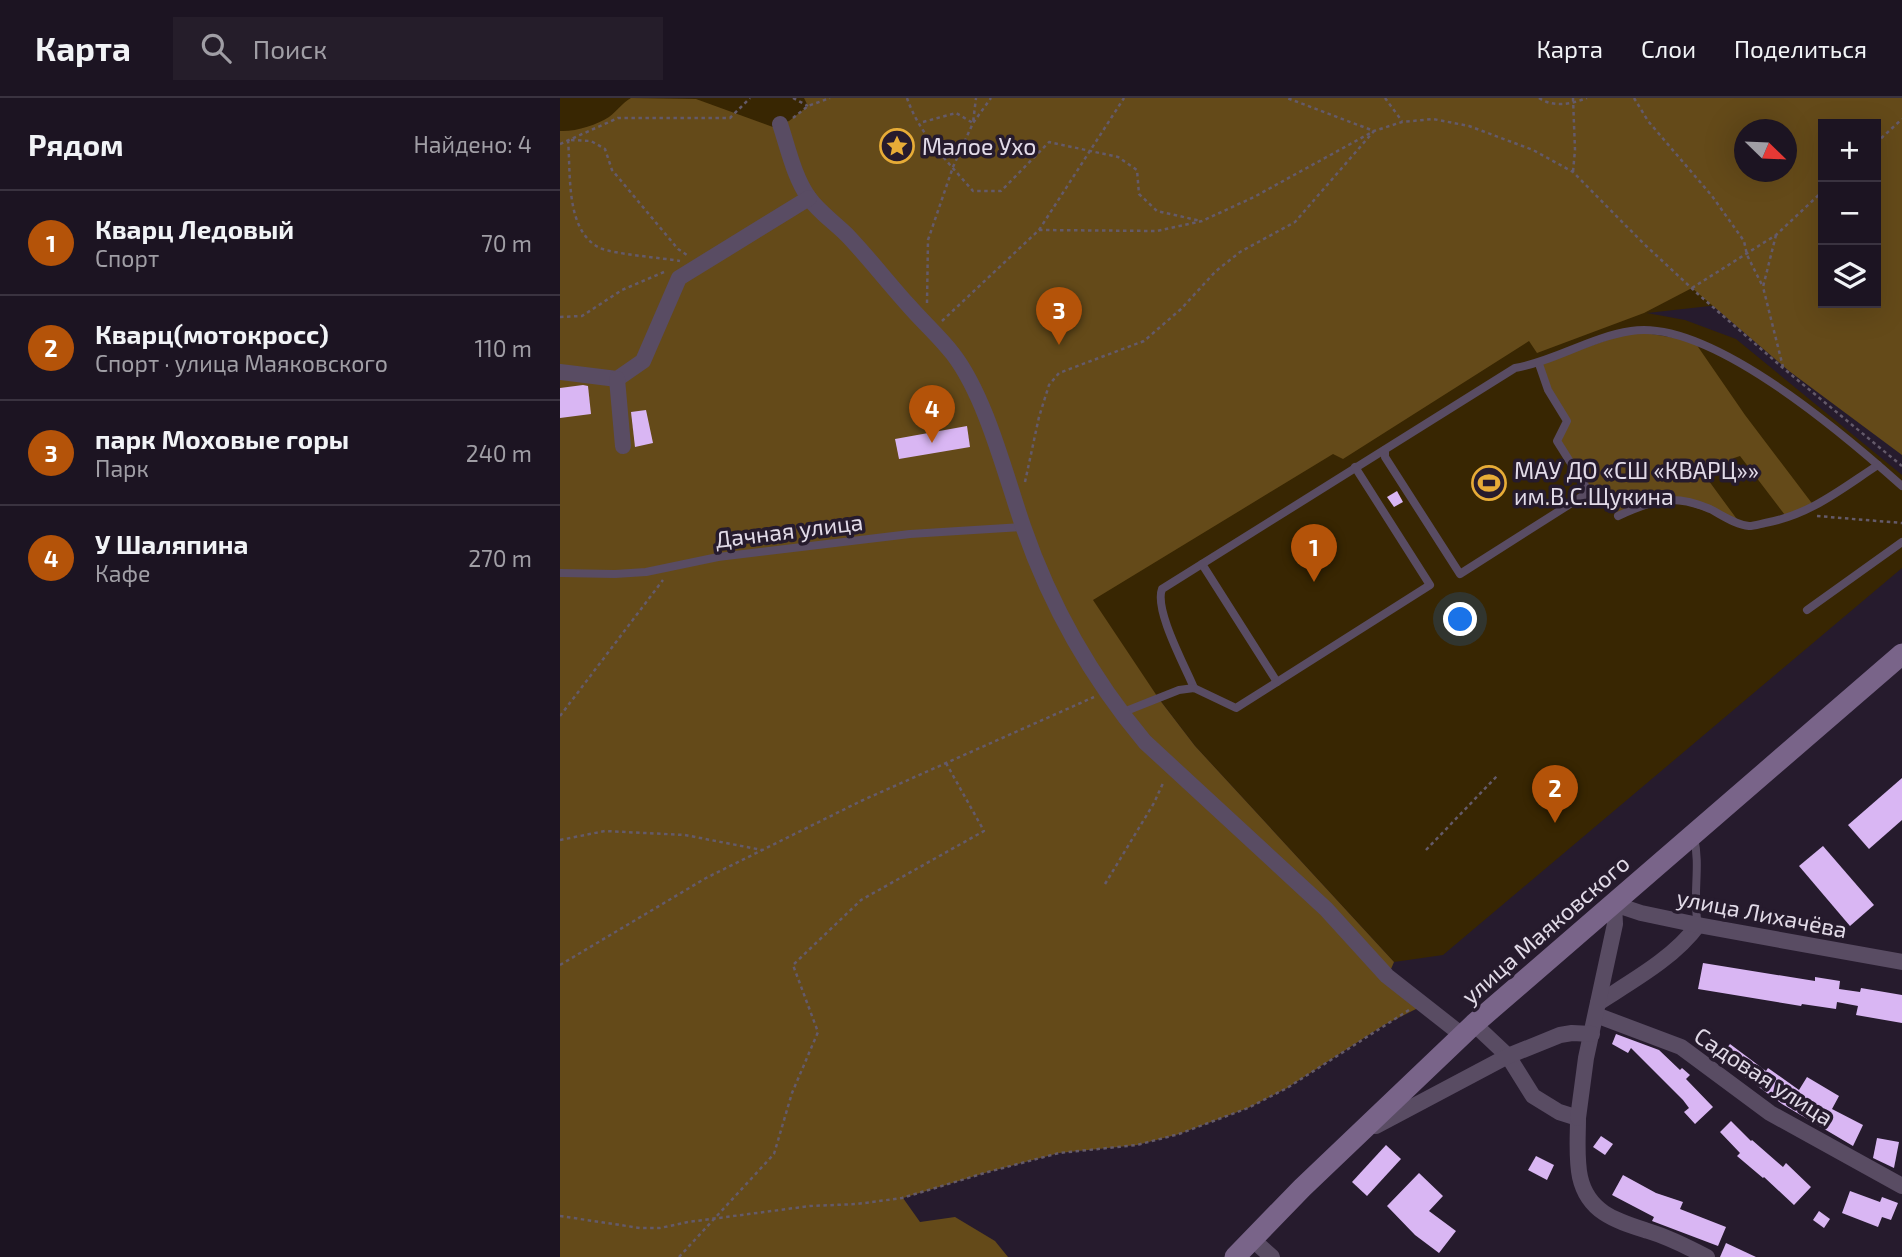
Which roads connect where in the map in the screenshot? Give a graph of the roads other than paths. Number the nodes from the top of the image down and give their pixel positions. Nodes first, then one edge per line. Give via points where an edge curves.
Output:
1 (780, 124) road end
2 (809, 198) junction
3 (1539, 364) junction
4 (560, 372) edge
5 (617, 379) junction
6 (623, 446) dead end
7 (1385, 450) junction
8 (1878, 465) junction
9 (1355, 467) junction
10 (1902, 486) edge
11 (1618, 516) dead end
12 (1023, 527) junction
13 (1902, 542) edge
14 (1202, 564) junction
15 (560, 573) edge
16 (1807, 610) dead end
17 (1902, 654) edge
18 (1277, 682) junction
19 (1194, 688) junction
20 (1121, 713) junction
21 (1693, 835) junction
22 (1614, 904) junction
23 (1698, 925) junction
24 (1902, 962) edge
25 (1597, 1009) junction
26 (1468, 1030) junction
27 (1592, 1034) junction
28 (1508, 1056) junction
29 (1578, 1118) junction
30 (1349, 1142) junction
31 (1902, 1186) edge
32 (1252, 1239) junction
33 (1235, 1257) edge
34 (1272, 1257) edge
35 (1707, 1257) edge

1 - 2 street
2 - 5 street via 679,278 643,361
2 - 12 street via 954,355 1004,466
3 - 7 lane via 1515,368
3 - 7 lane via 1567,421 1557,441 1589,492 1460,574 1385,457
3 - 8 lane via 1600,338 1633,331 1682,337 1775,383
4 - 5 street
5 - 6 street
7 - 9 lane
8 - 10 lane
8 - 11 lane via 1787,519 1749,526 1686,501 1669,499 1651,501
9 - 14 lane
9 - 18 lane via 1430,585
12 - 15 lane, Дачная улица via 910,534 615,574
12 - 20 street via 1069,635
13 - 16 lane
14 - 18 lane
14 - 19 lane via 1160,593 1163,614
17 - 21 main road, улица Маяковского
18 - 19 lane via 1236,708
19 - 20 lane
20 - 26 street via 1145,742 1326,909 1387,976 1424,1005
21 - 22 main road, улица Маяковского
21 - 23 lane
22 - 23 street, улица Лихачёва
22 - 25 street via 1615,924
22 - 26 main road, улица Маяковского
23 - 24 street, улица Лихачёва
23 - 25 street via 1689,938
25 - 27 street
25 - 31 street, Садовая улица via 1681,1047 1770,1113
26 - 28 street
26 - 30 main road, улица Маяковского
27 - 28 street via 1560,1035
27 - 29 street
28 - 29 street via 1533,1096
28 - 30 street
29 - 35 street via 1580,1180 1594,1204 1608,1217
30 - 32 main road, улица Маяковского
32 - 33 main road, улица Маяковского
32 - 34 street

